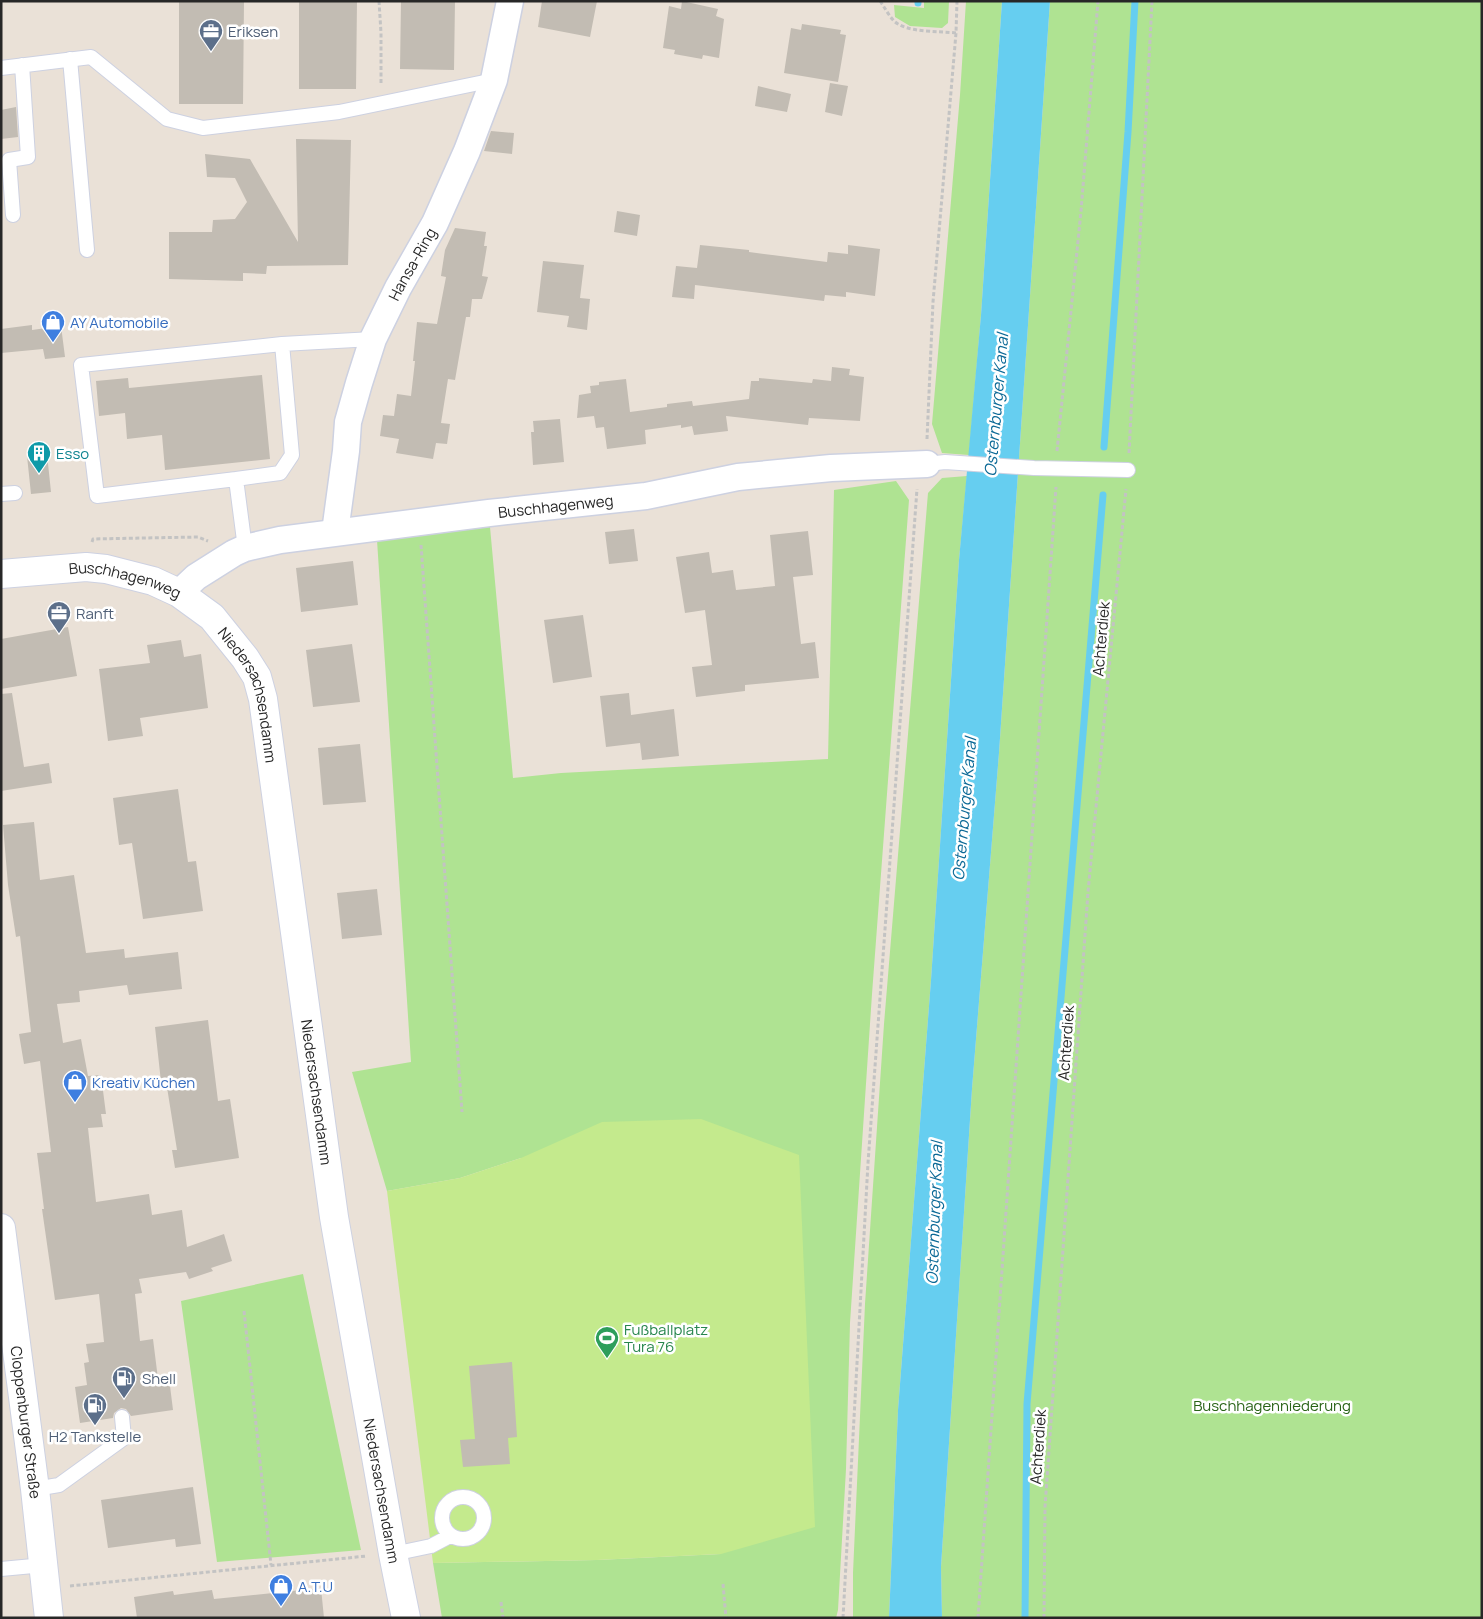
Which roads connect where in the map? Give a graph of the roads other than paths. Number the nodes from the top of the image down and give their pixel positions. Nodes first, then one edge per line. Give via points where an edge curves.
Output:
1 (510, 1) edge
2 (70, 60) junction
3 (22, 65) junction
4 (1, 68) edge
5 (494, 80) junction
6 (13, 215) dead end
7 (87, 250) dead end
8 (373, 339) junction
9 (282, 344) junction
10 (936, 463) joint
11 (1128, 470) road end
12 (236, 479) junction
13 (335, 532) junction
14 (245, 548) junction
15 (1, 574) edge
16 (179, 593) junction
17 (1, 1228) edge
18 (122, 1417) dead end
19 (34, 1489) junction
20 (450, 1536) dead end
21 (393, 1554) junction
22 (1, 1569) edge
23 (45, 1577) junction
24 (49, 1618) edge
25 (406, 1618) edge

1 - 5 street, Hansa-Ring
2 - 3 lane
2 - 5 lane via 91,58 167,119 204,128 339,112
2 - 7 lane
3 - 4 lane
3 - 6 lane via 28,157 9,160
5 - 8 street, Hansa-Ring via 468,151 435,223
8 - 9 lane
8 - 13 street, Hansa-Ring via 348,422
9 - 12 lane via 292,455 280,473
9 - 12 lane via 81,365 97,496
10 - 11 lane, Buschhagenweg
10 - 13 street, Buschhagenweg via 738,477 646,496
12 - 14 lane
13 - 14 street, Buschhagenweg
14 - 16 street, Buschhagenweg via 196,577
15 - 16 street, Buschhagenweg via 86,567 106,569 153,581
16 - 21 street, Niedersachsendamm via 212,617 230,638 257,677 263,699 334,1217
17 - 19 street, Cloppenburger Straße
18 - 19 lane via 124,1438 59,1485
19 - 23 street, Cloppenburger Straße
20 - 21 lane via 431,1546
21 - 25 street, Niedersachsendamm
22 - 23 lane
23 - 24 street, Cloppenburger Straße

